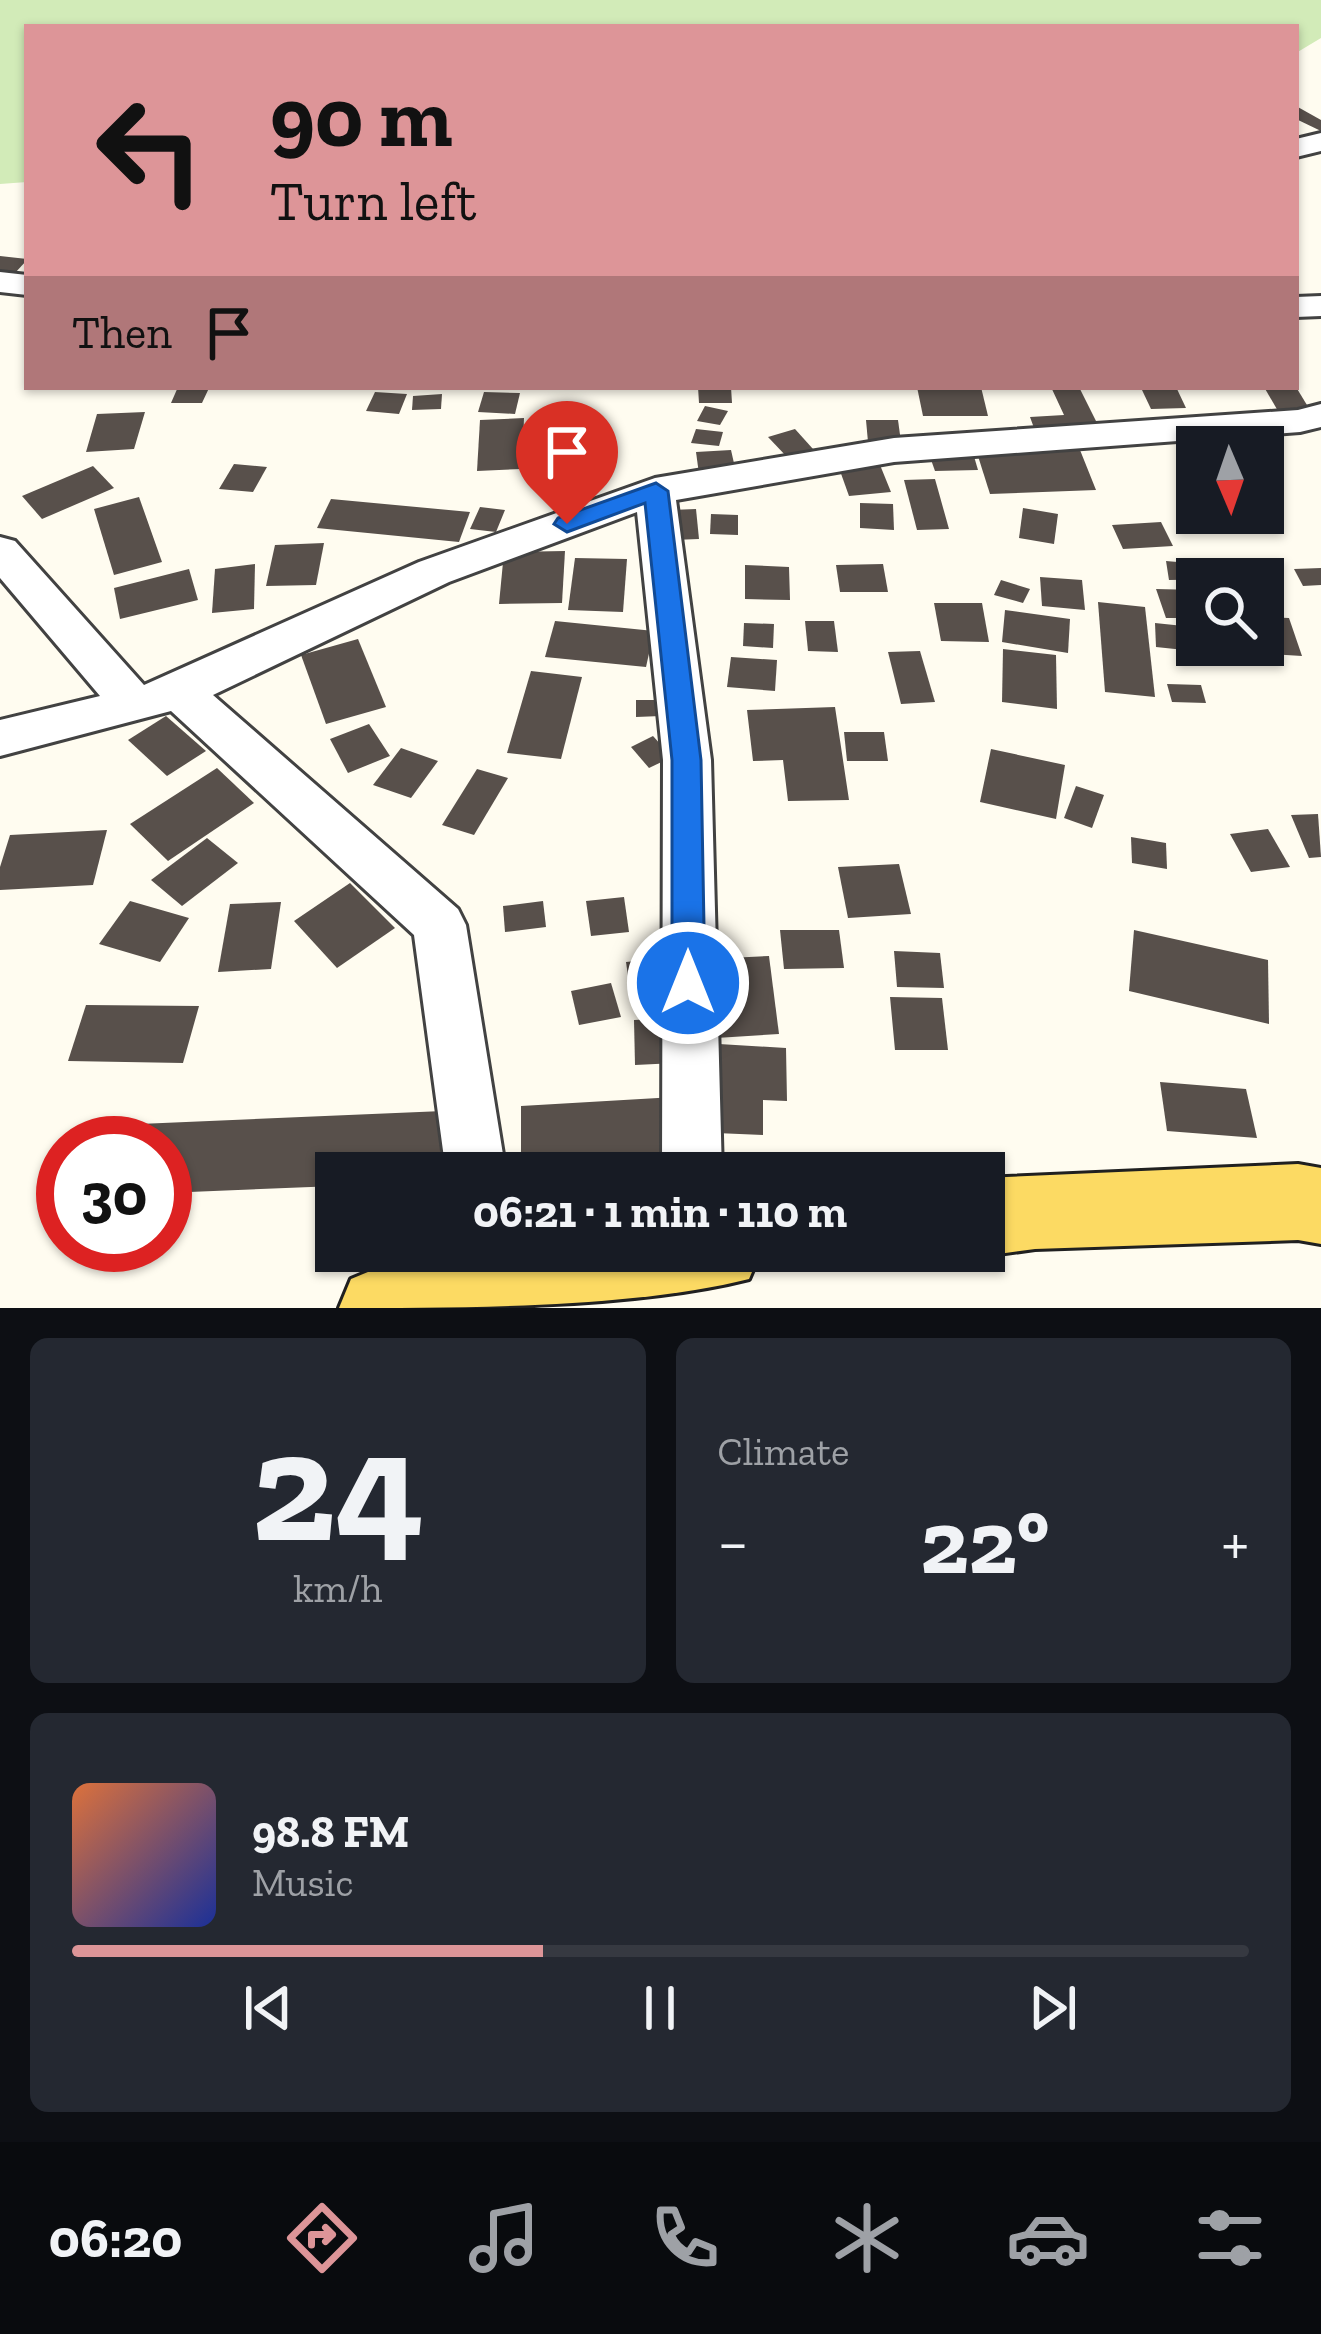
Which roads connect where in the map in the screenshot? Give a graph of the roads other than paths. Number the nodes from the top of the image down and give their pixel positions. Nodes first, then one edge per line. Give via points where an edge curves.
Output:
1 (1321, 415) edge
2 (656, 491) junction
3 (0, 551) edge
4 (18, 591) edge
5 (157, 698) junction
6 (0, 737) edge
7 (473, 1152) edge
8 (692, 1152) edge
9 (1321, 1206) edge
10 (1005, 1215) edge
11 (479, 1272) edge
12 (380, 1308) edge

1 - 2 street via 894,450
2 - 5 street via 434,572
2 - 8 street via 687,760
3 - 4 street
4 - 5 street
5 - 6 street
5 - 7 street via 439,925
9 - 10 main road
11 - 12 main road

